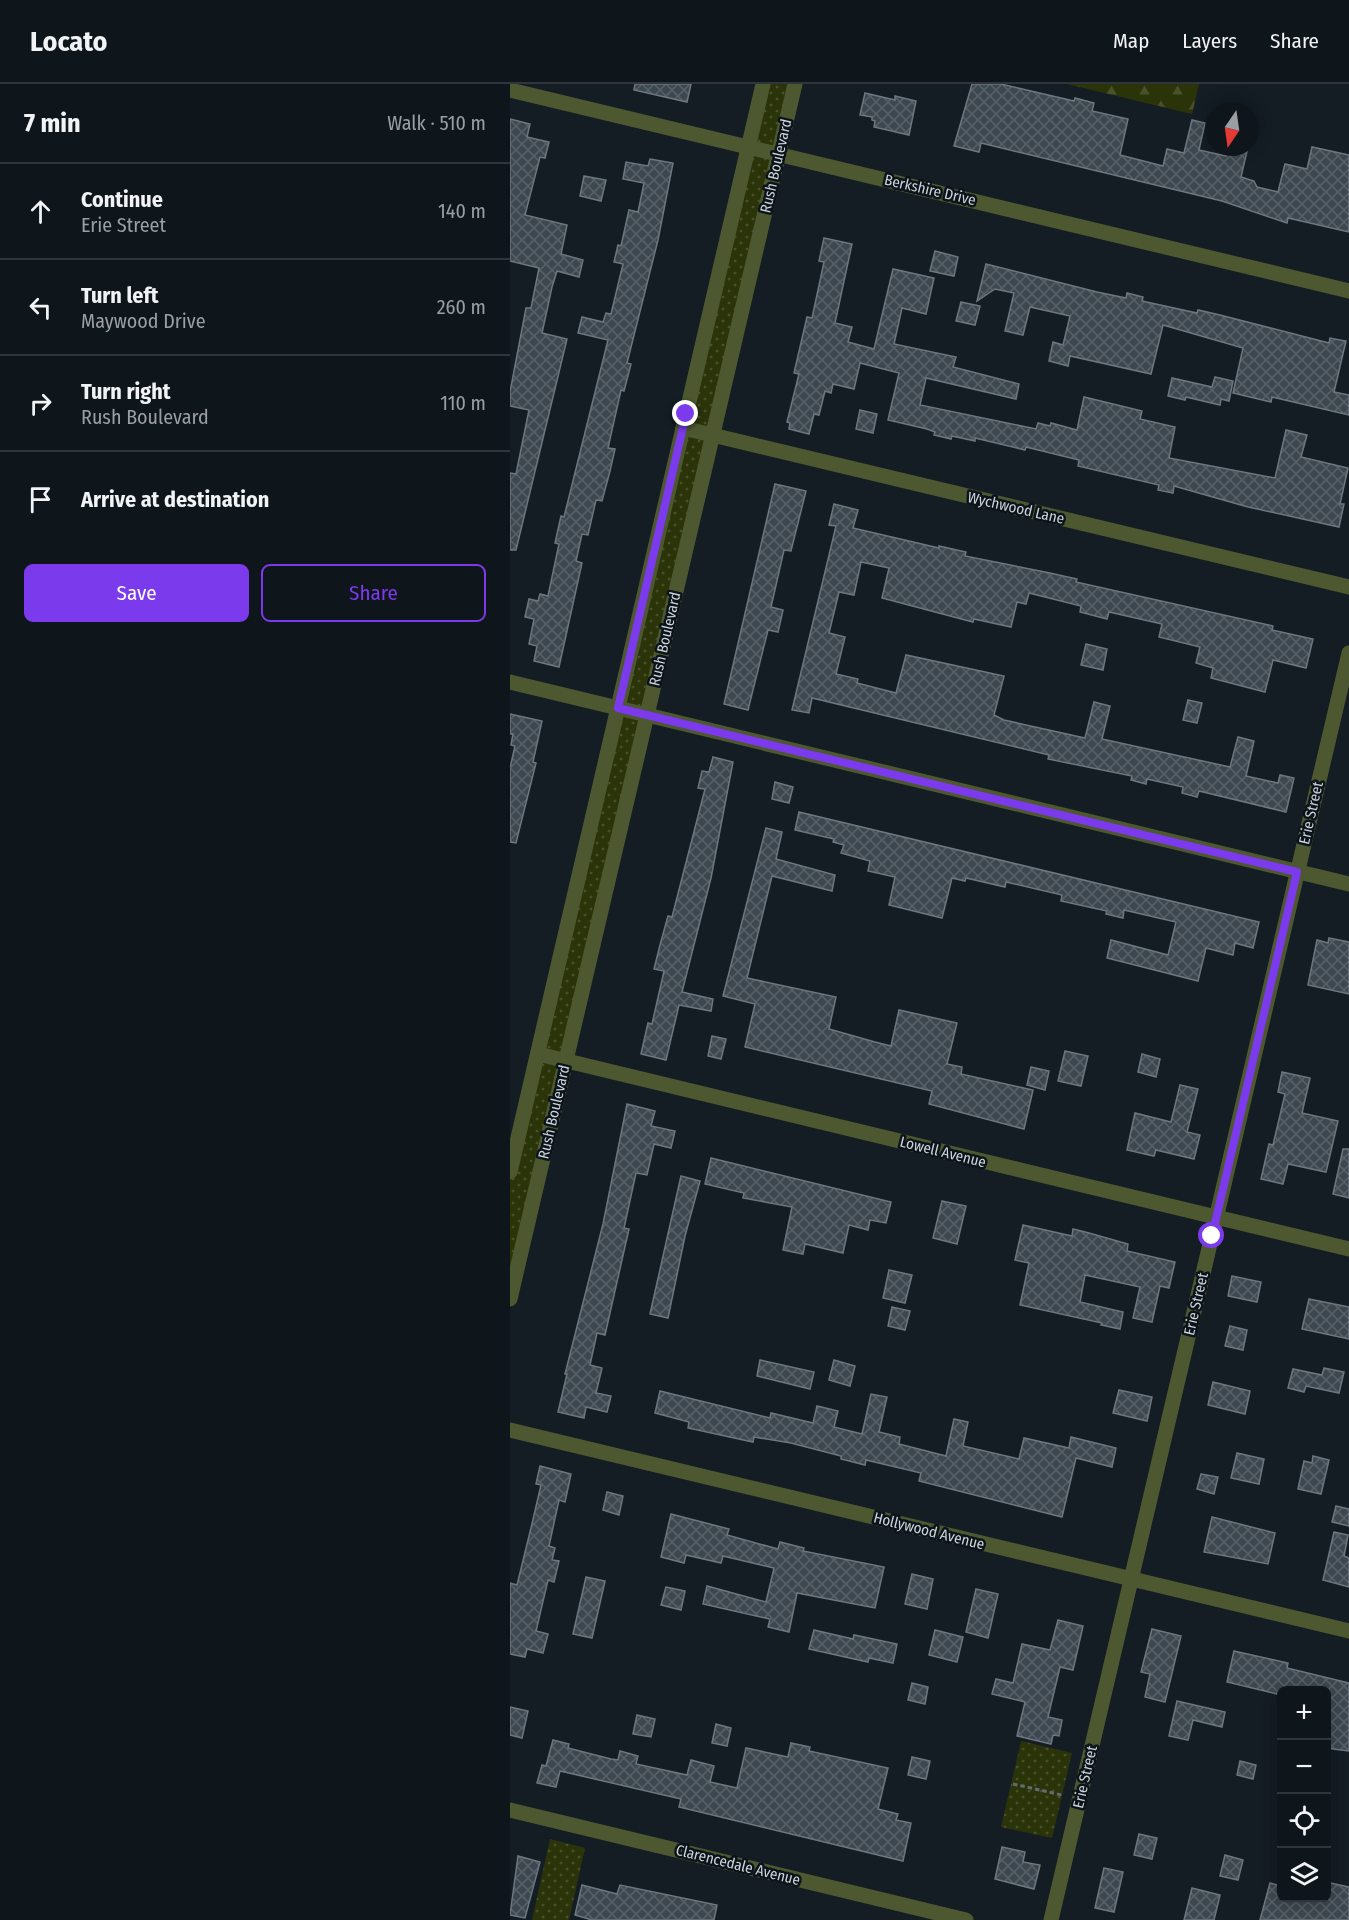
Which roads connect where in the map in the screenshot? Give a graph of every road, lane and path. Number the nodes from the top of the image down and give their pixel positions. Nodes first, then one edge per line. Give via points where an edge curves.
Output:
1 (763, 84) edge
2 (795, 84) edge
3 (510, 90) edge
4 (748, 147) junction
5 (778, 154) junction
6 (1349, 291) edge
7 (683, 428) junction
8 (713, 435) junction
9 (1349, 587) edge
10 (1349, 653) edge
11 (510, 682) edge
12 (618, 708) junction
13 (647, 715) junction
14 (1297, 872) junction
15 (1349, 884) edge
16 (538, 1054) junction
17 (566, 1061) junction
18 (510, 1172) edge
19 (1216, 1217) junction
20 (1349, 1249) edge
21 (510, 1299) edge
22 (510, 1430) edge
23 (1131, 1579) junction
24 (1349, 1631) edge
25 (1013, 1784) dead end
26 (1062, 1795) dead end
27 (510, 1810) edge
28 (966, 1920) edge
29 (1051, 1920) edge

1 - 4 street, Rush Boulevard
2 - 5 street, Rush Boulevard
3 - 4 street, Berkshire Drive
4 - 5 street, Berkshire Drive
4 - 7 street, Rush Boulevard
5 - 6 street, Berkshire Drive
5 - 8 street, Rush Boulevard
7 - 8 street, Wychwood Lane
7 - 12 street, Rush Boulevard
8 - 9 street, Wychwood Lane
8 - 13 street, Rush Boulevard
10 - 14 street, Erie Street
11 - 12 street
12 - 13 street
12 - 16 street, Rush Boulevard
13 - 14 street
13 - 17 street, Rush Boulevard
14 - 15 street
14 - 19 street, Erie Street
16 - 17 street, Lowell Avenue
16 - 18 street, Rush Boulevard
17 - 19 street, Lowell Avenue
17 - 21 street, Rush Boulevard
19 - 20 street, Lowell Avenue
19 - 23 street, Erie Street
22 - 23 street, Hollywood Avenue
23 - 24 street, Hollywood Avenue
23 - 29 street, Erie Street
25 - 26 path
27 - 28 street, Clarencedale Avenue

